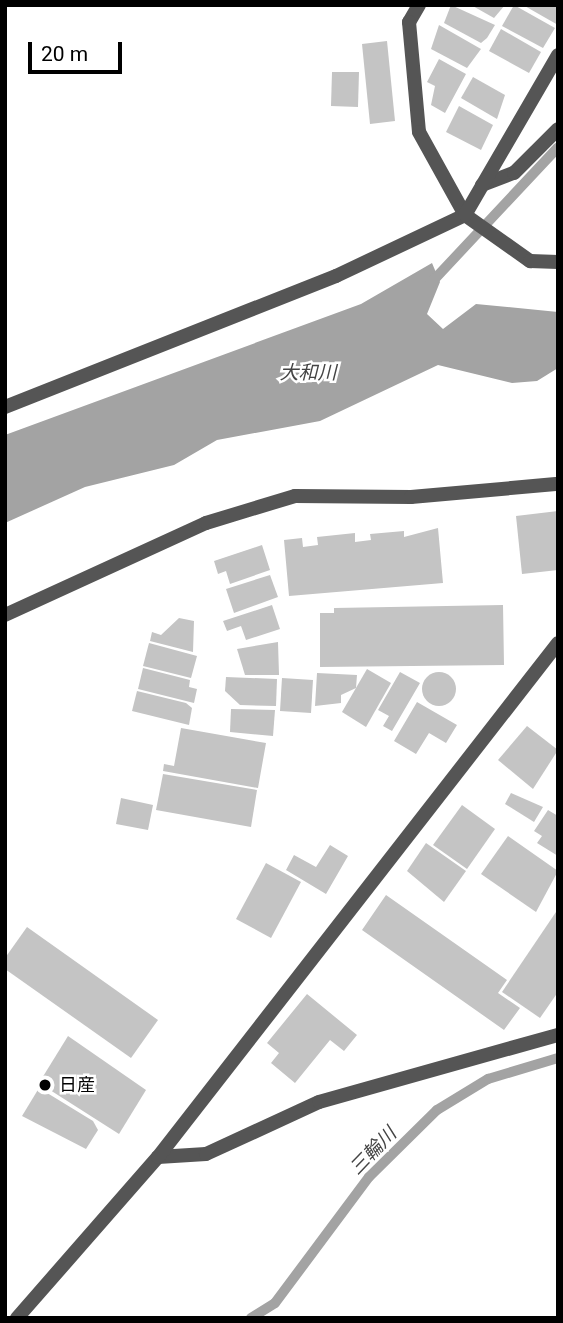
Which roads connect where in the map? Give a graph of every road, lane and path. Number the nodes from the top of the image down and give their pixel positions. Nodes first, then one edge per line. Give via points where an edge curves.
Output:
1 (419, 5) edge
2 (558, 55) edge
3 (558, 129) edge
4 (482, 185) junction
5 (465, 215) junction
6 (558, 262) edge
7 (5, 407) edge
8 (558, 484) edge
9 (5, 615) edge
10 (558, 643) edge
11 (558, 1035) edge
12 (158, 1157) junction
13 (16, 1318) edge

1 - 5 street via 409,22 419,132
2 - 4 street
3 - 4 street via 514,173
4 - 5 street
5 - 6 street via 530,261
5 - 7 street via 336,276
8 - 9 street via 411,497 295,496 206,523
10 - 12 street
11 - 12 street via 319,1102 206,1154
12 - 13 street

